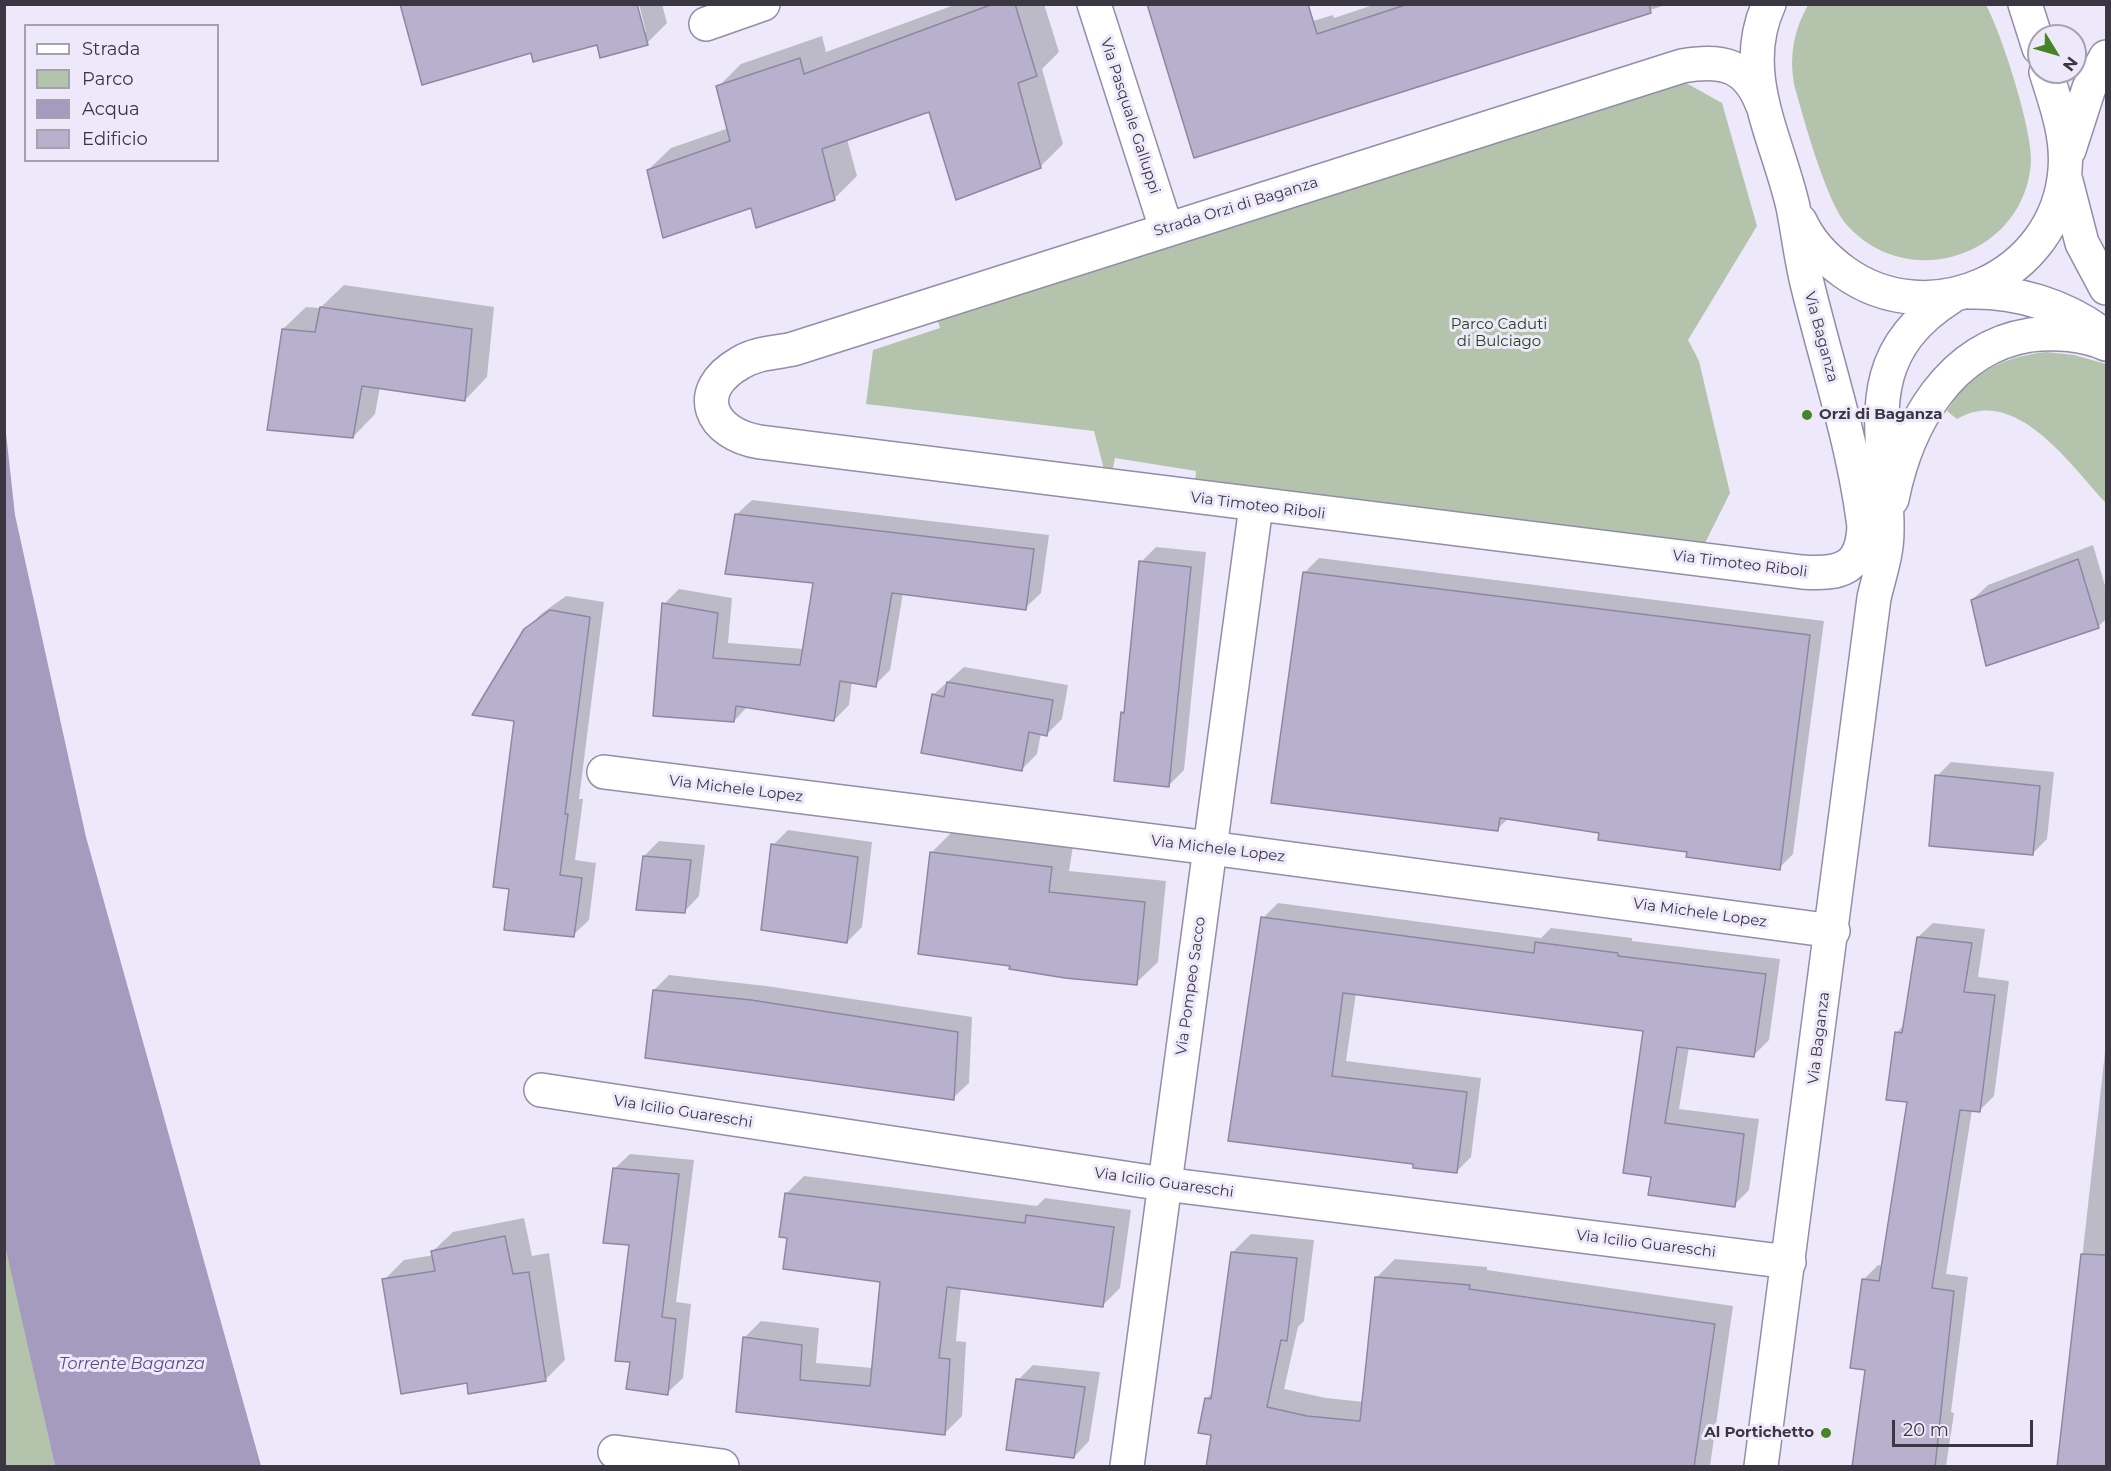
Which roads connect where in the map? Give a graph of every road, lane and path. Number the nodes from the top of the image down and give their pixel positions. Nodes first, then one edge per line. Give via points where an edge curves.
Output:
1 (764, 4) edge
2 (1094, 4) edge
3 (1746, 4) edge
4 (1769, 4) edge
5 (2025, 4) edge
6 (706, 24) dead end
7 (2031, 24) edge
8 (1756, 56) junction
9 (2106, 57) edge
10 (2050, 84) edge
11 (1762, 104) junction
12 (2065, 169) junction
13 (1793, 206) junction
14 (1166, 228) junction
15 (2106, 288) edge
16 (1959, 294) junction
17 (2106, 337) edge
18 (2106, 344) edge
19 (711, 399) joint
20 (1256, 506) junction
21 (1876, 524) junction
22 (1828, 572) junction
23 (1873, 609) junction
24 (604, 772) dead end
25 (1210, 848) junction
26 (1833, 931) junction
27 (541, 1090) dead end
28 (1164, 1184) junction
29 (1789, 1262) junction
30 (615, 1452) dead end
31 (722, 1467) edge
32 (1127, 1467) edge
33 (1761, 1467) edge

1 - 6 street
2 - 14 street, Via Pasquale Galluppi
3 - 8 street
4 - 8 street, Via Baganza
5 - 7 street
8 - 11 street, Via Baganza
9 - 12 street via 2081,110
10 - 12 street, Via Baganza via 2062,124
11 - 13 street, Via Baganza
11 - 14 street, Strada Orzi di Baganza via 1752,82 1733,68 1708,63 1682,66
12 - 15 street via 2078,233
12 - 16 street, Via Baganza via 2054,214 2028,254 1990,283
13 - 16 street, Via Baganza via 1816,247 1852,279 1897,296 1920,299
13 - 21 street, Via Baganza via 1806,281 1857,477
14 - 19 street, Strada Orzi di Baganza via 793,349 755,355 723,375
16 - 17 street via 2003,293 2038,302 2068,314
16 - 21 street, Via Baganza via 1923,315 1898,349 1888,377 1881,429
18 - 21 street via 2075,336 2041,334 1997,344 1962,365 1936,392 1917,425
19 - 20 street, Via Timoteo Riboli via 713,415 723,427 753,441
20 - 22 street, Via Timoteo Riboli
20 - 25 street, Via Pompeo Sacco
21 - 22 street, Via Timoteo Riboli via 1855,560 1845,569
21 - 23 street, Via Baganza
22 - 23 street, Via Timoteo Riboli via 1846,575 1862,584 1872,598
23 - 26 street, Via Baganza
24 - 25 street, Via Michele Lopez
25 - 26 street, Via Michele Lopez
25 - 28 street, Via Pompeo Sacco
26 - 29 street, Via Baganza
27 - 28 street, Via Icilio Guareschi
28 - 29 street, Via Icilio Guareschi
28 - 32 street, Via Pompeo Sacco
29 - 33 street, Via Baganza
30 - 31 street

